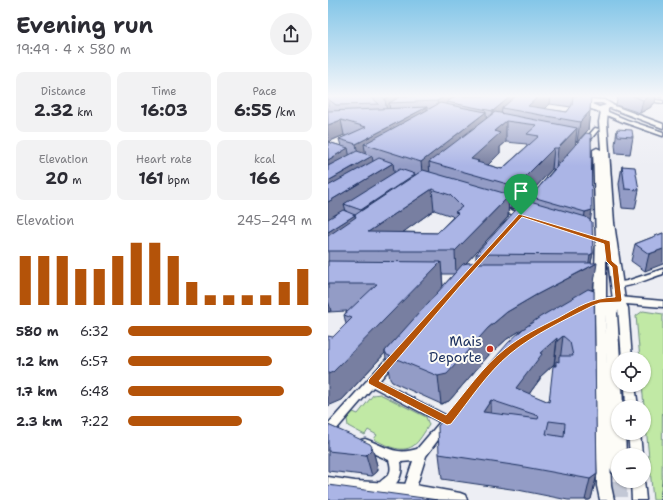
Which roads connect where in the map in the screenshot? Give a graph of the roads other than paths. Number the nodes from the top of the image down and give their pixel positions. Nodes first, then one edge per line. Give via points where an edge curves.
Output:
1 (602, 119) edge
2 (606, 119) edge
3 (609, 119) edge
4 (622, 119) tunnel mouth
5 (629, 119) edge
6 (637, 119) edge
7 (663, 127) edge
8 (663, 133) edge
9 (597, 150) junction
10 (492, 206) edge
11 (522, 215) edge
12 (596, 238) junction
13 (615, 266) junction
14 (663, 271) edge
15 (595, 284) junction
16 (617, 285) junction
17 (619, 300) junction
18 (595, 302) junction
19 (663, 304) edge
20 (611, 313) junction
21 (627, 352) edge
22 (397, 354) edge
23 (372, 382) junction
24 (332, 429) edge
25 (353, 438) edge
26 (617, 448) edge
27 (421, 453) junction
28 (393, 457) junction
29 (328, 484) edge
30 (638, 488) edge
31 (381, 489) junction
32 (409, 491) junction
33 (460, 500) edge
34 (607, 500) edge
35 (639, 500) edge

1 - 9 street via 580,147
2 - 9 main road
3 - 13 main road via 609,223
4 - 8 main road
5 - 8 main road
6 - 7 main road
9 - 12 main road
10 - 11 street
12 - 13 street via 608,242 609,261
12 - 15 main road
13 - 16 main road
14 - 16 street
15 - 16 main road
15 - 18 main road
16 - 17 main road
17 - 18 street
17 - 19 street
17 - 20 main road
17 - 21 street via 623,308
18 - 20 main road
18 - 34 street via 604,486
20 - 26 main road
22 - 23 street
23 - 24 street
23 - 27 street via 450,418
25 - 28 street
27 - 28 street via 406,458
27 - 32 street
28 - 31 street via 397,472
29 - 31 street
30 - 35 street
31 - 32 street
32 - 33 street

